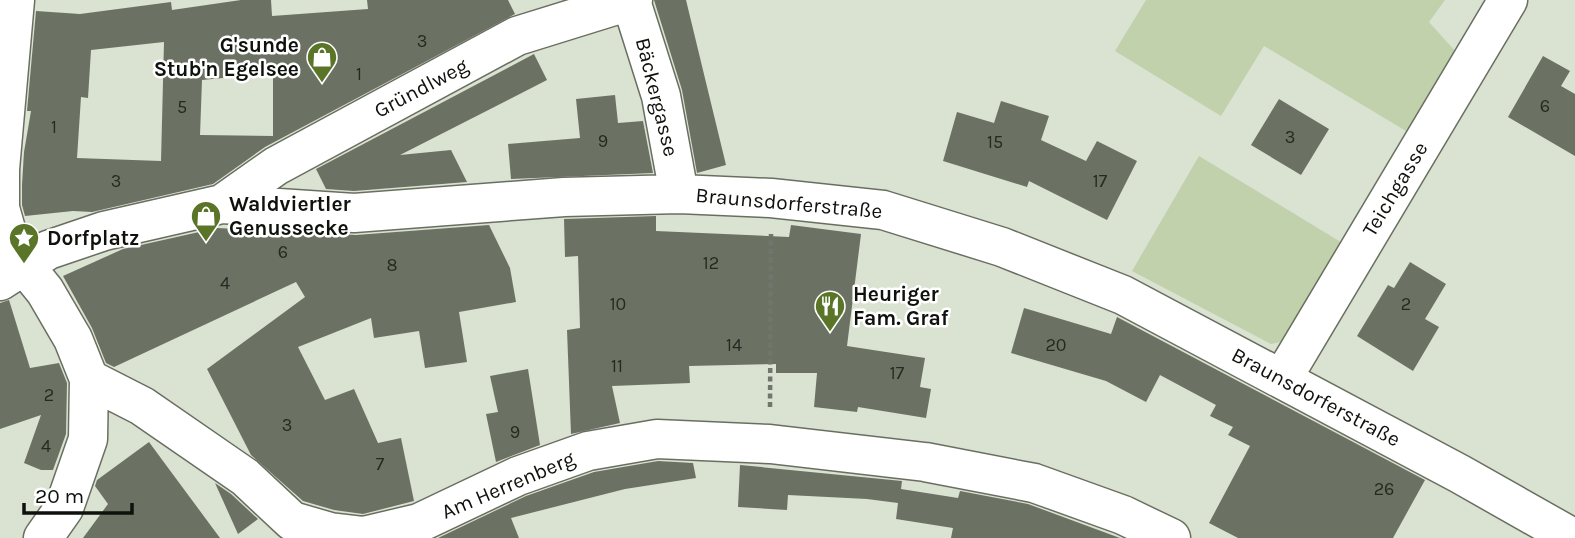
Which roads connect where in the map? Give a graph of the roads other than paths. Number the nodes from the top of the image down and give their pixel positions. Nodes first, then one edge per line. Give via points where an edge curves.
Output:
1 (15, 0) edge
2 (632, 0) edge
3 (1508, 0) edge
4 (679, 194) junction
5 (222, 204) junction
6 (0, 207) edge
7 (12, 273) edge
8 (89, 379) junction
9 (1282, 379) junction
10 (43, 538) edge
11 (1171, 538) edge
12 (1573, 538) edge

1 - 6 street
2 - 4 street, Bäckergasse via 661,96
2 - 5 street, Gründlweg via 517,36 276,166
3 - 9 street, Teichgasse
4 - 5 street, Braunsdorferstraße via 564,197 354,213
4 - 9 street, Braunsdorferstraße via 883,210 1002,247 1123,295
5 - 7 street, Braunsdorferstraße via 104,231 48,250
6 - 7 street
7 - 8 street via 52,303
8 - 10 street via 88,439 64,508
8 - 11 street, Am Herrenberg via 142,406 245,477 292,521 330,532 364,536 419,523 518,476 588,451 657,439 770,444 925,462 1034,483 1123,514
9 - 12 street, Braunsdorferstraße

